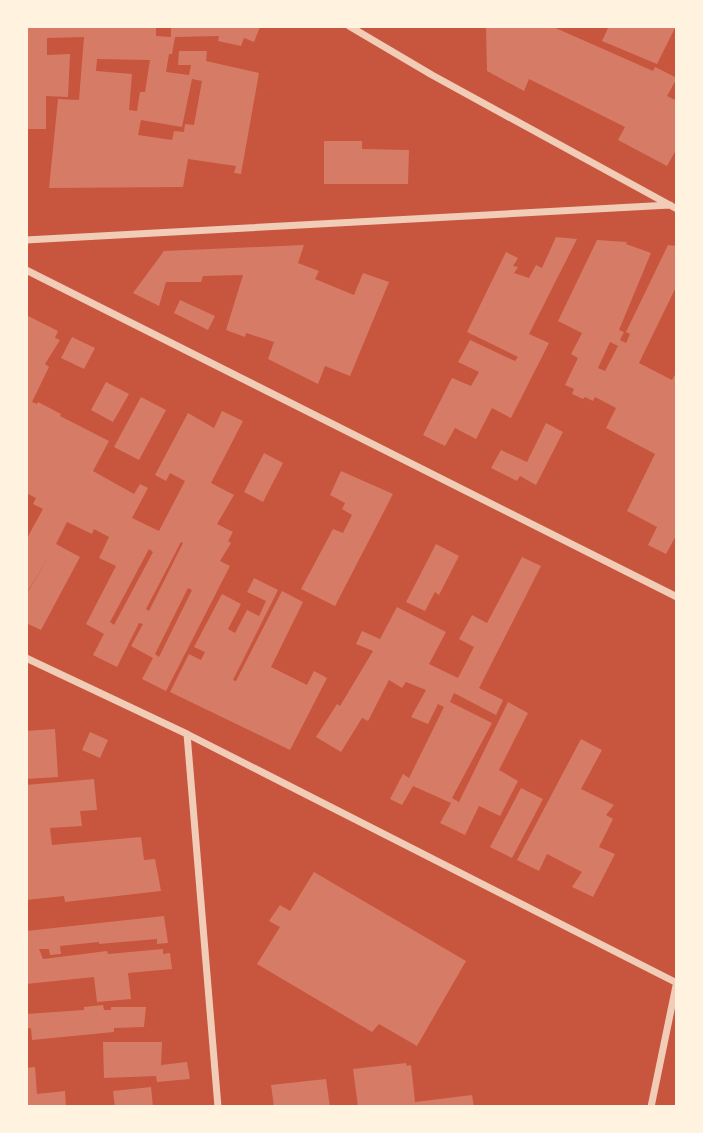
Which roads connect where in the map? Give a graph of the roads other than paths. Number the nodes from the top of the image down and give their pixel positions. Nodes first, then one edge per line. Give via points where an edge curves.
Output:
1 (349, 26) edge
2 (673, 207) edge
3 (26, 240) edge
4 (26, 270) edge
5 (677, 597) edge
6 (26, 658) edge
7 (187, 734) junction
8 (677, 982) edge
9 (218, 1107) edge
10 (650, 1107) edge

1 - 2 street
2 - 3 street
4 - 5 street
6 - 7 street
7 - 8 street
7 - 9 street
8 - 10 street

